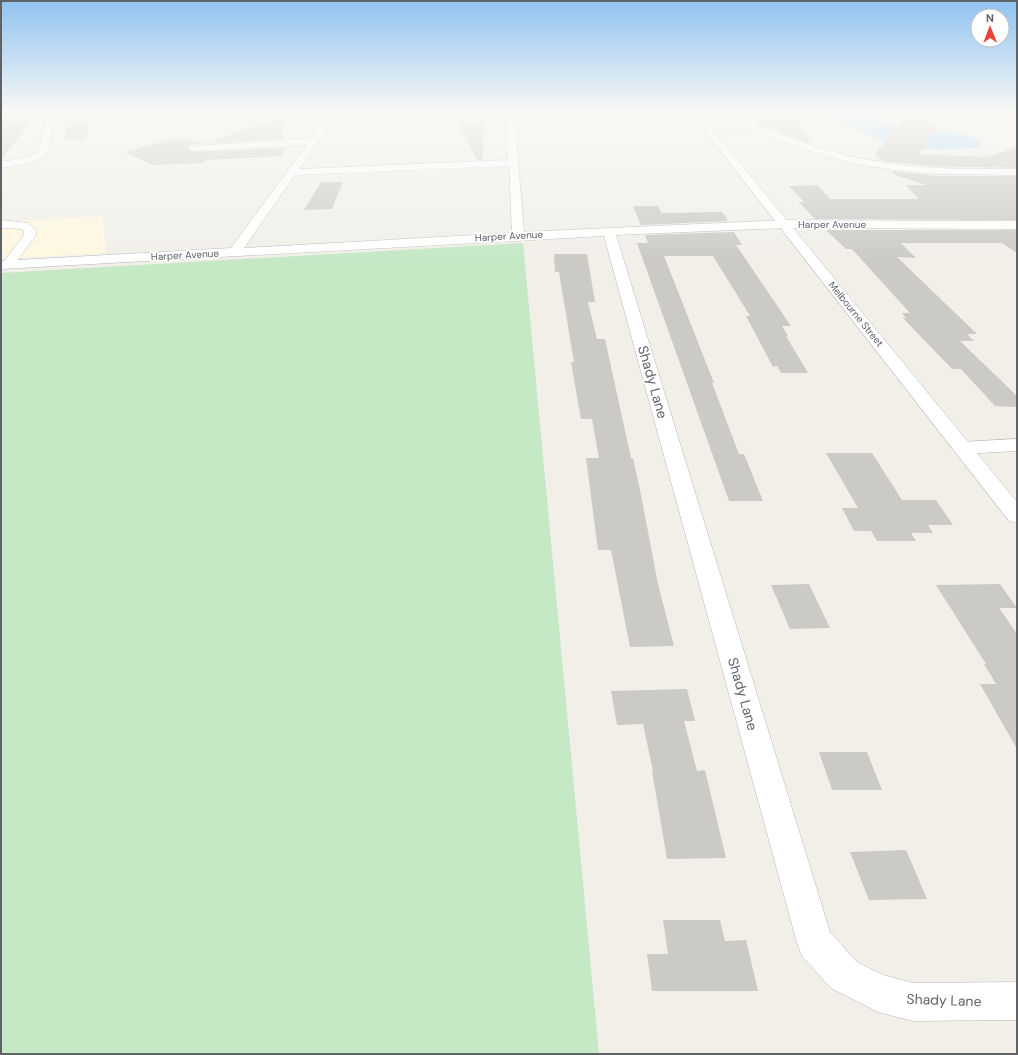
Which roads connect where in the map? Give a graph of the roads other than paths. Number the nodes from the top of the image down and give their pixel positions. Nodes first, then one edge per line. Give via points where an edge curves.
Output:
1 (19, 162) edge
2 (299, 162) edge
3 (735, 162) edge
4 (867, 162) edge
5 (513, 163) joint
6 (1, 165) edge
7 (292, 172) junction
8 (1017, 172) edge
9 (1, 224) edge
10 (784, 224) junction
11 (1017, 225) edge
12 (610, 232) junction
13 (518, 236) junction
14 (235, 252) junction
15 (4, 265) edge
16 (1017, 445) edge
17 (962, 448) junction
18 (1017, 516) edge
19 (1017, 1001) edge

1 - 6 street
2 - 7 street
3 - 10 street, Melbourne Street
4 - 8 street via 933,170
5 - 7 street
5 - 13 street
7 - 14 street
9 - 15 street via 24,226 30,230 30,235
10 - 11 street, Harper Avenue
10 - 12 street, Harper Avenue
10 - 17 street, Melbourne Street
12 - 13 street, Harper Avenue
12 - 19 street, Shady Lane via 815,943 844,974 878,993 913,1002
13 - 14 street, Harper Avenue
14 - 15 street, Harper Avenue
16 - 17 street
17 - 18 street, Melbourne Street

